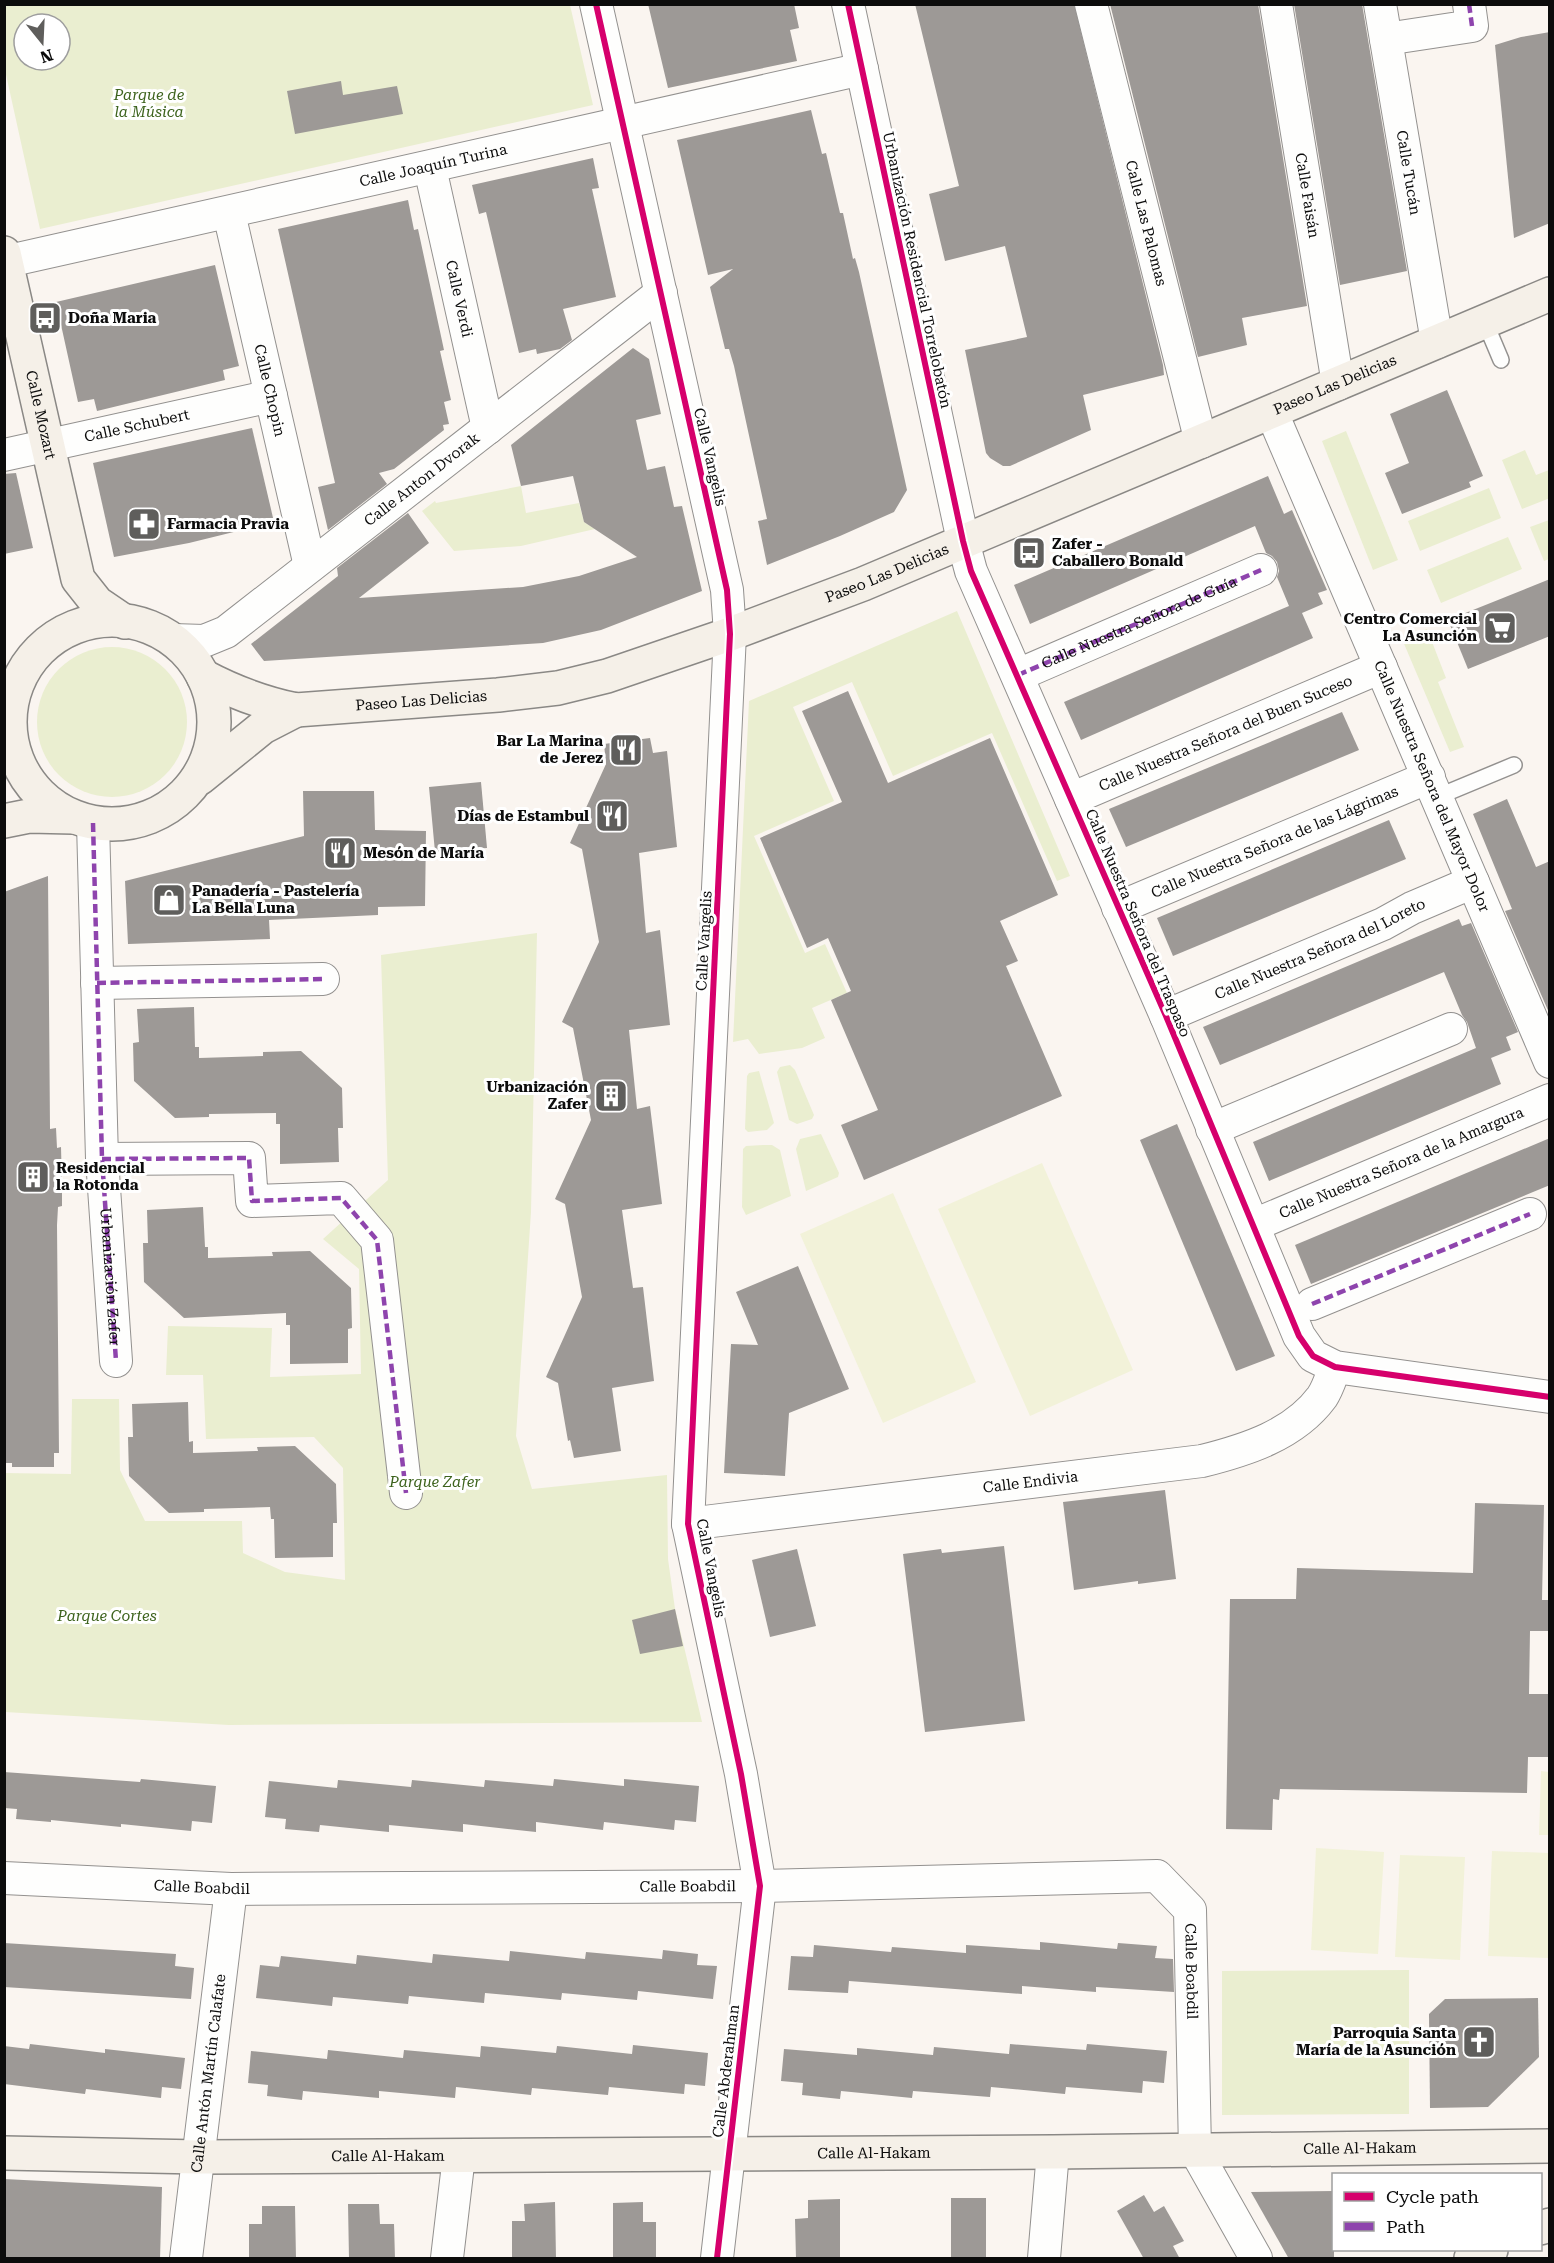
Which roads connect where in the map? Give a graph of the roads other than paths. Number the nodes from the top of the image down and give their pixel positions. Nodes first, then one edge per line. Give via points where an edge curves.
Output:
1 (596, 4) edge
2 (849, 4) edge
3 (1091, 4) edge
4 (1276, 4) edge
5 (1380, 4) edge
6 (1471, 15) edge
7 (1386, 39) junction
8 (862, 69) junction
9 (622, 124) junction
10 (430, 168) junction
11 (229, 213) junction
12 (5, 259) edge
13 (661, 293) junction
14 (1550, 294) edge
15 (1485, 322) junction
16 (1437, 342) junction
17 (1502, 360) dead end
18 (1338, 384) junction
19 (271, 396) junction
20 (1272, 413) junction
21 (488, 428) junction
22 (1201, 442) junction
23 (48, 445) junction
24 (4, 455) edge
25 (963, 541) junction
26 (310, 566) junction
27 (1260, 570) dead end
28 (78, 579) junction
29 (125, 622) junction
30 (730, 634) junction
31 (51, 639) junction
32 (174, 640) junction
33 (1381, 667) junction
34 (15, 669) edge
35 (1018, 675) junction
36 (203, 676) junction
37 (296, 710) junction
38 (9, 754) edge
39 (1514, 765) dead end
40 (197, 780) junction
41 (1433, 787) junction
42 (1071, 799) junction
43 (83, 820) junction
44 (4, 821) edge
45 (1473, 882) junction
46 (1118, 908) junction
47 (323, 979) dead end
48 (97, 983) junction
49 (1166, 1016) junction
50 (1451, 1029) dead end
51 (1550, 1062) edge
52 (1550, 1100) edge
53 (1212, 1129) junction
54 (102, 1159) junction
55 (1530, 1214) dead end
56 (1254, 1225) junction
57 (1312, 1304) dead end
58 (116, 1361) dead end
59 (1335, 1367) junction
60 (1550, 1397) edge
61 (406, 1493) dead end
62 (688, 1524) junction
63 (4, 1878) edge
64 (760, 1886) junction
65 (231, 1889) junction
66 (1550, 2146) edge
67 (1195, 2150) junction
68 (1053, 2152) junction
69 (4, 2153) edge
70 (728, 2154) junction
71 (459, 2156) junction
72 (199, 2157) junction
73 (1489, 2251) edge
74 (186, 2259) edge
75 (447, 2259) edge
76 (717, 2259) edge
77 (1044, 2259) edge
78 (1256, 2259) edge
79 (1471, 2259) edge

1 - 9 street, Calle Vangelis
2 - 8 street, Urbanización Residencial Torrelobatón
3 - 22 street, Calle Las Palomas
4 - 18 street, Calle Faisán
5 - 7 street, Calle Tucán
6 - 7 street
7 - 16 street, Calle Tucán
8 - 9 street, Calle Joaquín Turina
8 - 25 street, Urbanización Residencial Torrelobatón
9 - 10 street, Calle Joaquín Turina
9 - 13 street, Calle Vangelis
10 - 11 street, Calle Joaquín Turina
10 - 21 street, Calle Verdi
11 - 12 street, Calle Joaquín Turina
11 - 19 street, Calle Chopin
12 - 23 street, Calle Mozart
13 - 21 street, Calle Anton Dvorak
13 - 30 street, Calle Vangelis via 727,590
14 - 15 street, Paseo Las Delicias
15 - 16 street, Paseo Las Delicias
15 - 17 lane
16 - 18 street, Paseo Las Delicias
18 - 20 street, Paseo Las Delicias
19 - 23 street, Calle Schubert
19 - 26 street, Calle Chopin
20 - 22 street, Paseo Las Delicias
20 - 33 street, Calle Nuestra Señora del Mayor Dolor
21 - 26 street, Calle Anton Dvorak
22 - 25 street, Paseo Las Delicias
23 - 24 street, Calle Schubert
23 - 28 street, Calle Mozart
25 - 30 street, Paseo Las Delicias
25 - 35 street, Calle Nuestra Señora del Traspaso via 972,571
26 - 32 street, Calle Anton Dvorak via 226,632 204,641
27 - 35 street, Calle Nuestra Señora de Guía
28 - 29 street, Calle Mozart via 97,603
28 - 31 street, Calle Mozart via 70,609
29 - 31 street via 114,619 83,623
29 - 32 street via 146,625
30 - 37 street, Paseo Las Delicias via 607,676 558,688
30 - 62 street, Calle Vangelis
31 - 34 street
32 - 36 street via 196,662
33 - 41 street, Calle Nuestra Señora del Mayor Dolor
33 - 42 street, Calle Nuestra Señora del Buen Suceso
34 - 38 street
35 - 42 street, Calle Nuestra Señora del Traspaso
36 - 37 street, Paseo Las Delicias via 245,697
36 - 40 street via 215,721 210,752
37 - 40 street, Paseo Las Delicias via 263,727
38 - 43 street via 35,792 59,811
39 - 41 lane
40 - 43 street via 176,802 149,818 119,825
41 - 45 street, Calle Nuestra Señora del Mayor Dolor
41 - 46 street, Calle Nuestra Señora de las Lágrimas
42 - 46 street, Calle Nuestra Señora del Traspaso
43 - 44 street via 29,816
43 - 48 street, Urbanización Zafer
45 - 49 street, Calle Nuestra Señora del Loreto
45 - 51 street, Calle Nuestra Señora del Mayor Dolor
46 - 49 street, Calle Nuestra Señora del Traspaso
47 - 48 street
48 - 54 street, Urbanización Zafer
49 - 53 street, Calle Nuestra Señora del Traspaso
50 - 53 street
52 - 56 street, Calle Nuestra Señora de la Amargura
53 - 56 street, Calle Nuestra Señora del Traspaso
54 - 58 street, Urbanización Zafer
54 - 61 street via 249,1158 252,1201 341,1198 377,1240
55 - 57 street
56 - 59 street, Calle Nuestra Señora del Traspaso via 1299,1336 1313,1356
59 - 60 street
59 - 62 street, Calle Endivia via 1323,1395 1302,1420 1270,1439 1224,1456
62 - 64 street, Calle Vangelis via 741,1774
63 - 65 street, Calle Boabdil
64 - 65 street, Calle Boabdil
64 - 67 street, Calle Boabdil via 1157,1876 1190,1910
64 - 70 street, Calle Abderahman
65 - 72 street, Calle Antón Martín Calafate
66 - 67 street, Calle Al-Hakam
67 - 68 street, Calle Al-Hakam
67 - 78 street
68 - 70 street, Calle Al-Hakam
68 - 77 street
69 - 72 street, Calle Al-Hakam
70 - 71 street, Calle Al-Hakam
70 - 76 street, Calle Abderahman
71 - 72 street, Calle Al-Hakam
71 - 75 street
72 - 74 street, Calle Antón Martín Calafate
73 - 79 street

